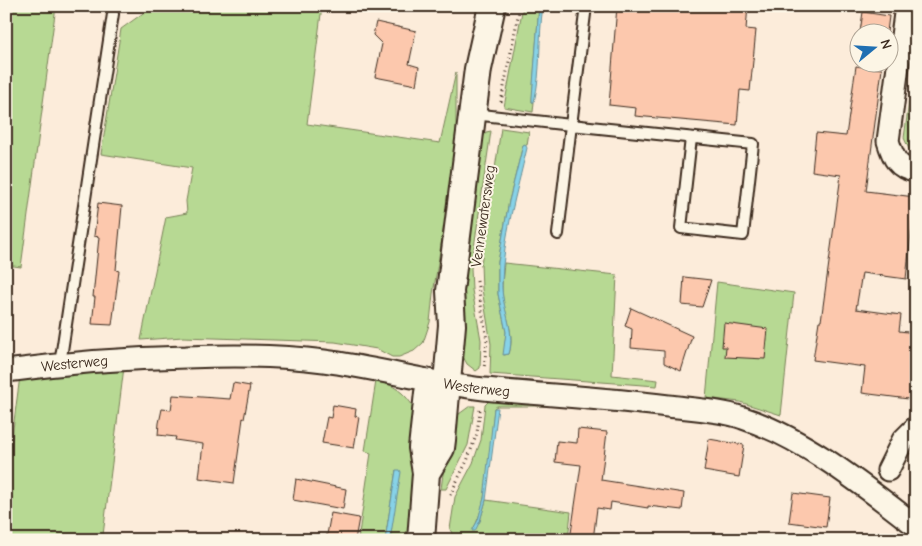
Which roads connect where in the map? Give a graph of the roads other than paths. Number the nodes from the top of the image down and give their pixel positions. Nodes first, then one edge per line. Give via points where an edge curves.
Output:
1 (492, 6) edge
2 (586, 6) edge
3 (906, 6) edge
4 (113, 14) dead end
5 (472, 114) junction
6 (571, 125) junction
7 (690, 138) junction
8 (916, 170) edge
9 (558, 234) dead end
10 (60, 364) junction
11 (6, 371) edge
12 (437, 382) junction
13 (916, 427) edge
14 (888, 470) dead end
15 (916, 526) edge
16 (420, 540) edge

1 - 5 street, Vennewatersweg
2 - 6 lane
3 - 8 street via 888,141 892,156 899,164 907,170
4 - 10 lane
5 - 6 lane
5 - 12 street, Vennewatersweg via 450,291 452,325
6 - 7 lane
6 - 9 lane
7 - 7 lane via 753,144 744,235 682,228
10 - 11 street, Westerweg
10 - 12 street, Westerweg via 167,357 281,357 324,361
12 - 15 street, Westerweg via 615,399 741,417 759,423 818,455
12 - 16 street, Vennewatersweg via 441,448 426,473
13 - 14 street via 904,440

